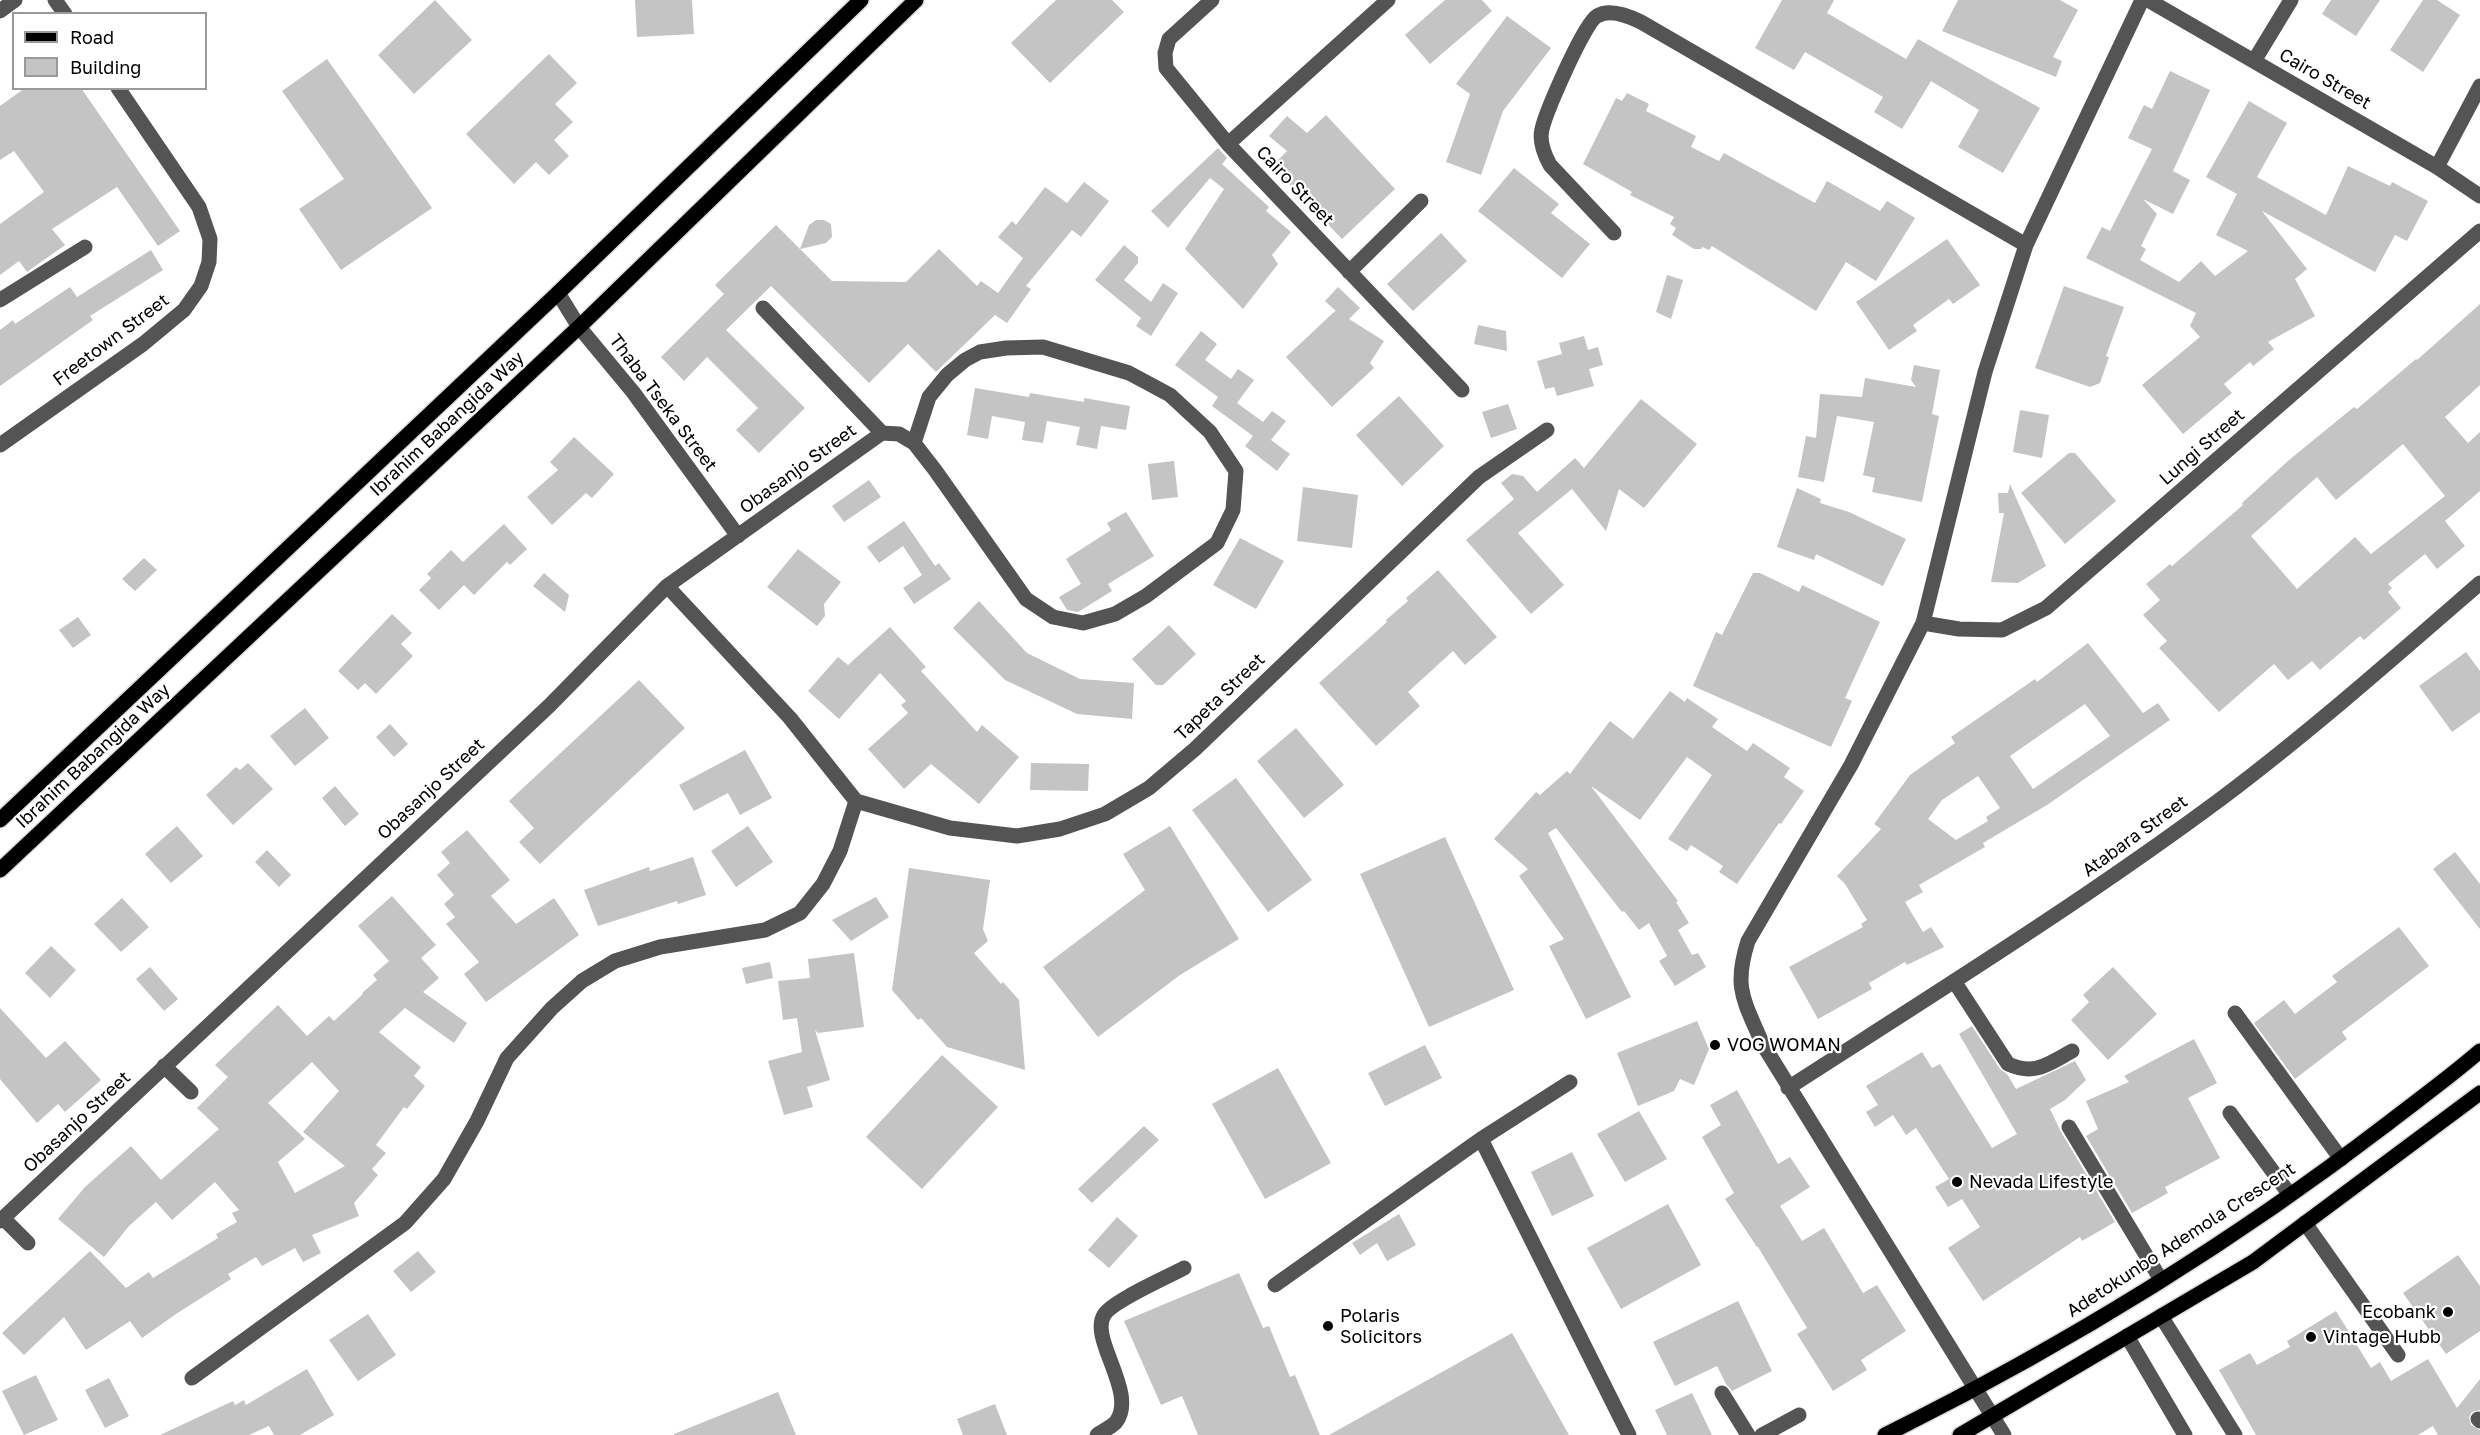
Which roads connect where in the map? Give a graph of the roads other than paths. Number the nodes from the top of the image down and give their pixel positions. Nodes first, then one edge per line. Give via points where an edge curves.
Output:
1 (15, 0) edge
2 (861, 0) edge
3 (916, 0) edge
4 (1212, 0) edge
5 (1388, 0) edge
6 (2142, 0) edge
7 (2148, 0) edge
8 (2291, 0) edge
9 (0, 11) edge
10 (2254, 61) junction
11 (2480, 86) edge
12 (119, 90) edge
13 (1228, 144) junction
14 (2437, 167) junction
15 (2480, 196) edge
16 (1421, 201) dead end
17 (2480, 231) edge
18 (1614, 233) dead end
19 (2026, 245) junction
20 (85, 247) dead end
21 (1349, 272) junction
22 (558, 293) junction
23 (0, 300) edge
24 (763, 308) dead end
25 (579, 327) junction
26 (1462, 390) dead end
27 (1547, 430) dead end
28 (882, 433) junction
29 (914, 443) junction
30 (0, 445) edge
31 (738, 536) junction
32 (2480, 583) edge
33 (667, 586) junction
34 (1923, 623) junction
35 (856, 801) junction
36 (0, 820) edge
37 (0, 870) edge
38 (1954, 981) junction
39 (2235, 1013) dead end
40 (2072, 1051) dead end
41 (2480, 1051) edge
42 (164, 1066) junction
43 (1570, 1082) dead end
44 (1788, 1088) junction
45 (191, 1092) dead end
46 (2480, 1092) edge
47 (2230, 1113) dead end
48 (2069, 1127) dead end
49 (1481, 1139) junction
50 (2341, 1159) junction
51 (2290, 1195) junction
52 (1, 1219) edge
53 (2305, 1223) junction
54 (28, 1243) dead end
55 (1184, 1269) dead end
56 (2161, 1280) junction
57 (1275, 1285) dead end
58 (2162, 1316) junction
59 (2127, 1336) junction
60 (2398, 1354) dead end
61 (192, 1378) dead end
62 (1976, 1390) junction
63 (1722, 1393) dead end
64 (1799, 1415) dead end
65 (1992, 1417) junction
66 (1097, 1435) edge
67 (1629, 1435) edge
68 (1748, 1435) edge
69 (1762, 1435) edge
70 (1886, 1435) edge
71 (1960, 1435) edge
72 (2004, 1435) edge
73 (2185, 1435) edge
74 (2235, 1435) edge

1 - 9 street
2 - 22 main road, Ibrahim Babangida Way
3 - 25 main road, Ibrahim Babangida Way
4 - 13 street, Cairo Street via 1169,39 1166,68
5 - 13 street
6 - 19 street
7 - 10 street, Cairo Street
8 - 10 street
10 - 14 street, Cairo Street
11 - 14 street
12 - 30 street, Freetown Street via 199,207 210,239 209,262 201,286 184,310 143,344
13 - 21 street, Cairo Street
14 - 15 street, Cairo Street
16 - 21 street
17 - 34 street, Lungi Street via 2046,608 2002,630
18 - 19 street via 1550,165 1543,151 1541,131 1584,31 1596,16 1608,12 1641,22
19 - 34 street via 1985,372
20 - 23 street
21 - 26 street, Cairo Street
22 - 25 street, Thaba Tseka Street
22 - 36 main road, Ibrahim Babangida Way
24 - 28 street
25 - 31 street, Thaba Tseka Street via 633,392
25 - 37 main road, Ibrahim Babangida Way
27 - 35 street, Tapeta Street via 1479,477 1195,749 1149,788 1105,814 1060,829 1017,837 950,828
28 - 29 street, Obasanjo Street via 899,434
28 - 31 street, Obasanjo Street
29 - 29 street via 929,397 964,360 980,352 1043,347 1129,373 1170,395 1210,432 1236,471 1233,510 1216,543 1146,596 1115,614 1083,623 1053,617 1026,599
31 - 33 street, Obasanjo Street
32 - 38 street, Atabara Street via 2223,797 2073,905
33 - 35 street via 790,718
33 - 42 street, Obasanjo Street via 549,706
34 - 44 street via 1851,765 1748,941 1740,966 1741,994 1762,1043
35 - 61 street via 840,851 823,884 800,913 765,930 660,948 615,961 582,981 507,1059 444,1179 405,1223
38 - 40 street via 2008,1064 2019,1070 2036,1070
38 - 44 street, Atabara Street
39 - 50 street
41 - 50 main road, Adetokunbo Ademola Crescent
42 - 45 street
42 - 52 street, Obasanjo Street
43 - 49 street
44 - 62 street
46 - 53 main road
47 - 51 street
48 - 56 street
49 - 57 street
49 - 67 street
50 - 51 main road, Adetokunbo Ademola Crescent
51 - 56 main road, Adetokunbo Ademola Crescent
52 - 54 street
53 - 58 main road via 2253,1262
53 - 60 street
55 - 66 street via 1115,1304 1104,1315 1100,1329 1122,1406 1116,1422
56 - 62 main road, Adetokunbo Ademola Crescent
58 - 59 main road
58 - 74 street
59 - 65 main road
59 - 73 street
62 - 65 street
62 - 70 main road, Adetokunbo Ademola Crescent
63 - 68 street
64 - 69 street
65 - 71 main road
65 - 72 street

